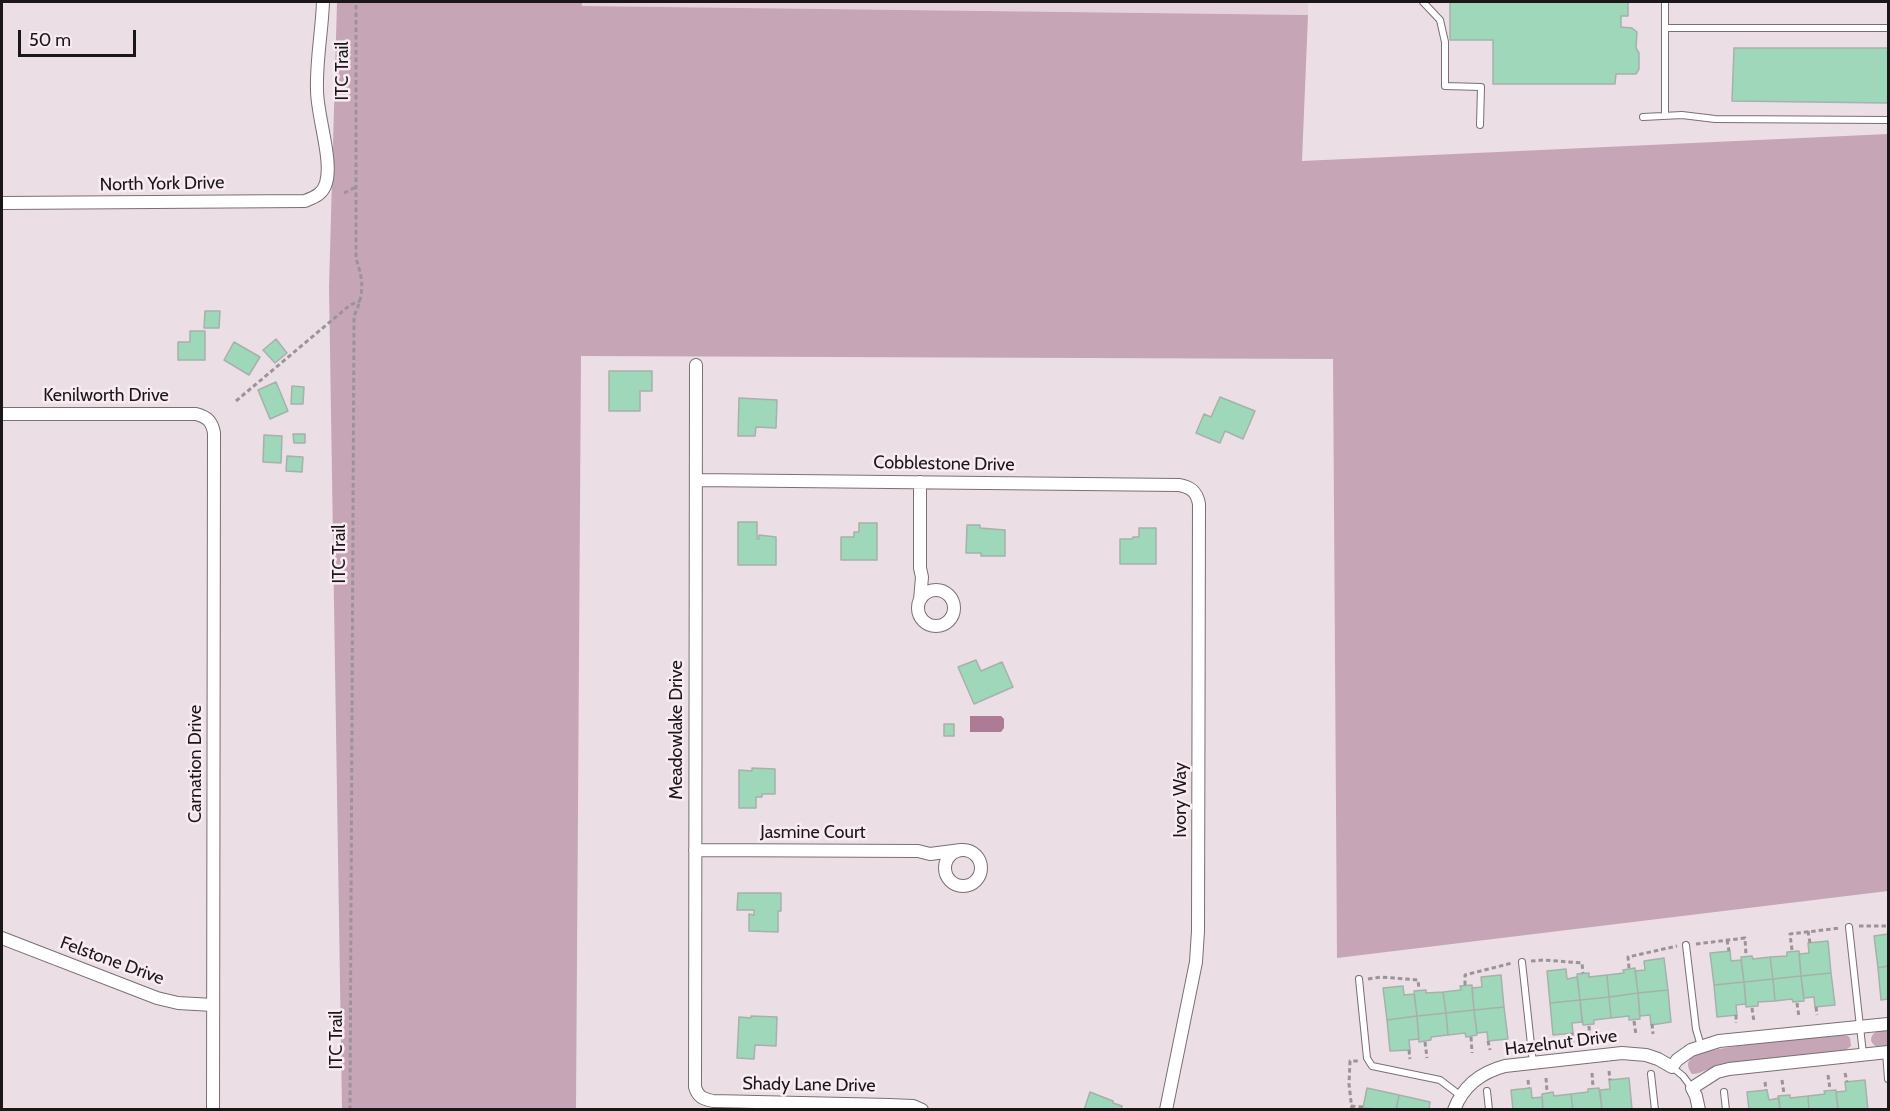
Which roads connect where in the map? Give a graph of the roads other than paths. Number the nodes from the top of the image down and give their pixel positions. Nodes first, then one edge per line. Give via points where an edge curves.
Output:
1 (323, 2) edge
2 (1423, 2) edge
3 (1665, 2) edge
4 (1665, 28) junction
5 (1888, 28) edge
6 (1665, 116) junction
7 (1643, 117) dead end
8 (1888, 120) edge
9 (1480, 125) dead end
10 (2, 204) edge
11 (696, 365) dead end
12 (2, 414) edge
13 (208, 419) joint
14 (696, 480) junction
15 (920, 482) junction
16 (1192, 489) joint
17 (922, 577) junction
18 (941, 590) junction
19 (920, 600) junction
20 (695, 850) junction
21 (961, 850) junction
22 (930, 854) junction
23 (945, 872) junction
24 (1849, 927) dead end
25 (2, 938) edge
26 (1686, 945) dead end
27 (1522, 962) road end
28 (1359, 980) dead end
29 (213, 1005) junction
30 (1888, 1024) edge
31 (1860, 1027) junction
32 (1701, 1046) junction
33 (1887, 1052) edge
34 (1863, 1055) junction
35 (1533, 1063) junction
36 (1672, 1067) junction
37 (1651, 1074) dead end
38 (1888, 1079) edge
39 (1692, 1088) junction
40 (1487, 1091) dead end
41 (1724, 1092) dead end
42 (697, 1094) joint
43 (1461, 1096) junction
44 (802, 1106) edge
45 (213, 1110) edge
46 (922, 1110) edge
47 (1166, 1110) edge
48 (1454, 1110) edge
49 (1489, 1110) edge
50 (1655, 1110) edge
51 (1699, 1110) edge
52 (1726, 1110) edge

1 - 10 street, North York Drive via 316,75 326,152 327,176 321,193 306,201
2 - 9 lane via 1440,20 1445,42 1445,86 1481,87
3 - 4 lane
4 - 5 lane
4 - 6 lane
6 - 7 lane
6 - 8 lane
11 - 14 street, Meadowlake Drive
12 - 13 street, Kenilworth Drive via 196,414
13 - 29 street, Carnation Drive via 214,433
14 - 15 street, Cobblestone Drive
14 - 20 street, Meadowlake Drive
15 - 16 street, Cobblestone Drive via 1179,485
15 - 17 street
16 - 47 street, Ivory Way via 1198,504 1198,931 1196,962
17 - 18 street
17 - 19 street
18 - 19 street via 929,592
18 - 19 street via 954,602 954,614 947,623 935,626 925,622 919,612
20 - 22 street, Jasmine Court
20 - 42 street, Meadowlake Drive
21 - 22 street, Jasmine Court
21 - 23 street via 946,860
21 - 23 street via 978,858 981,869 977,880 961,886 951,882
22 - 23 street
24 - 31 lane
25 - 29 street, Felstone Drive via 157,998
26 - 32 lane
27 - 35 lane
28 - 43 lane via 1367,1058 1372,1066 1440,1080
29 - 45 street, Carnation Drive
30 - 31 street
31 - 32 street
31 - 34 lane
32 - 36 street via 1683,1055
33 - 34 street
33 - 38 lane
34 - 39 street via 1729,1069
35 - 36 street, Hazelnut Drive via 1635,1053
35 - 43 street, Hazelnut Drive via 1492,1070 1472,1082
36 - 39 lane
37 - 50 lane
39 - 51 street
40 - 49 lane
41 - 52 lane
42 - 44 street, Shady Lane Drive via 713,1101
43 - 48 street
44 - 46 street, Shady Lane Drive via 889,1105

